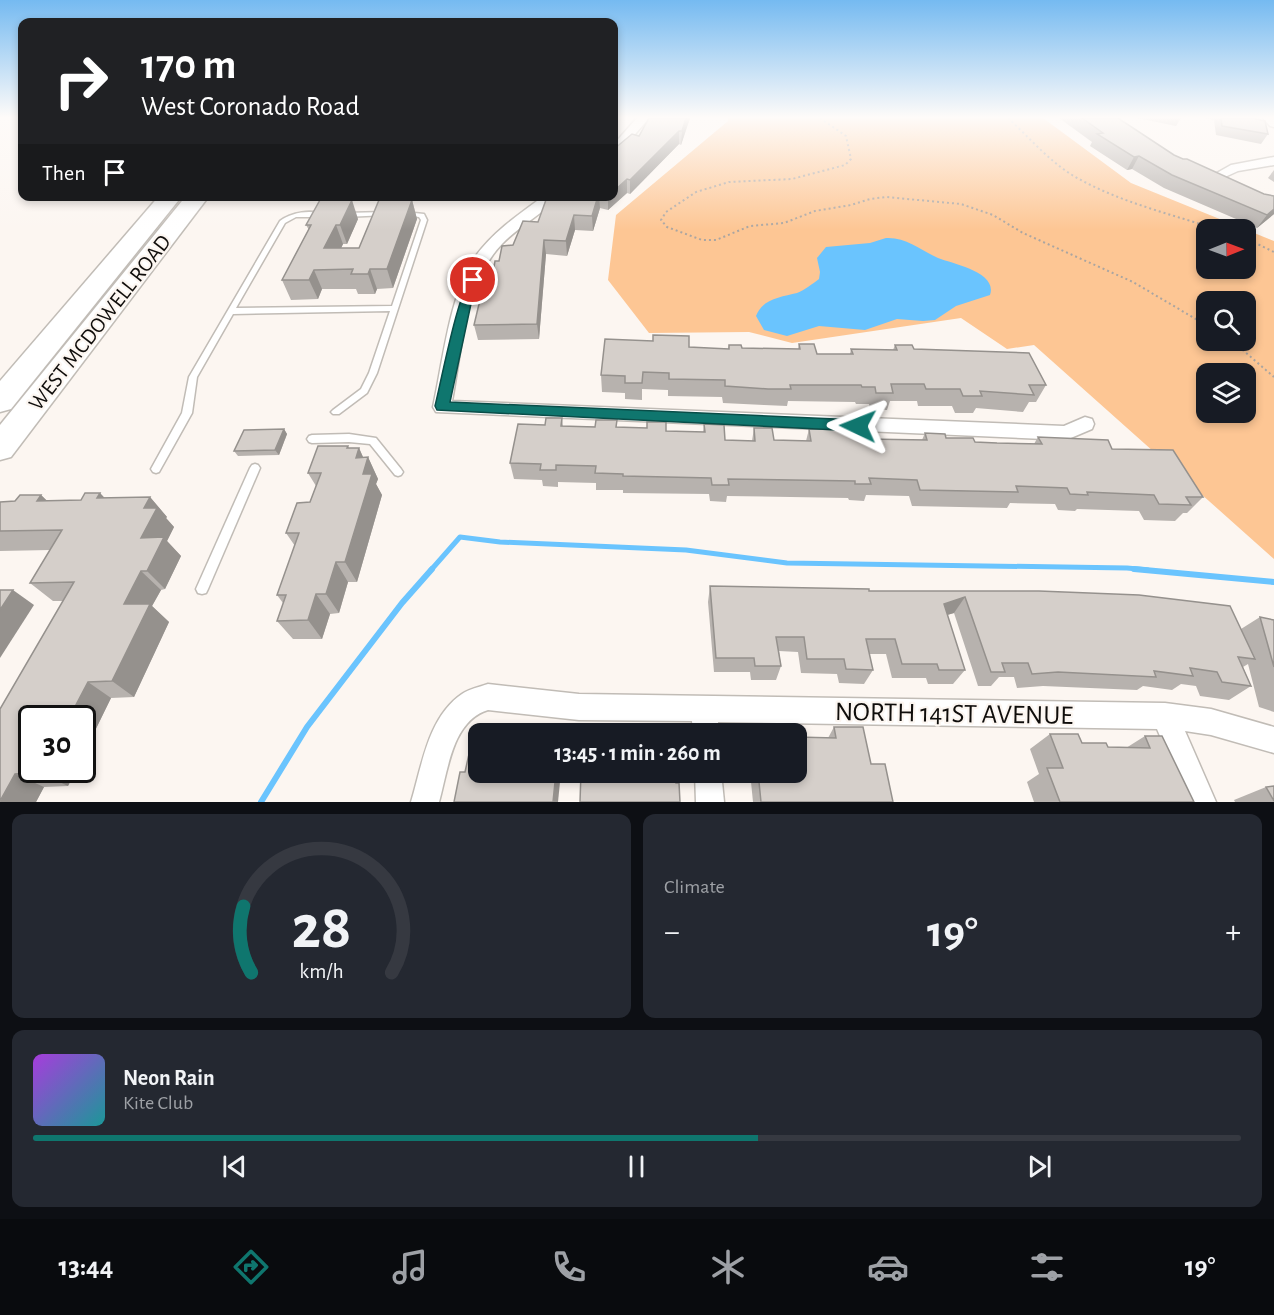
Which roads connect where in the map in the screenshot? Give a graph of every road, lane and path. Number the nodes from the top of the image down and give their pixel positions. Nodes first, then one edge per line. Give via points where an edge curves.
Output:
1 (851, 155) edge
2 (1048, 155) edge
3 (1274, 161) edge
4 (1231, 186) edge
5 (167, 201) edge
6 (194, 201) edge
7 (547, 201) edge
8 (1196, 222) edge
9 (1256, 243) edge
10 (130, 246) junction
11 (159, 246) junction
12 (1274, 252) edge
13 (395, 308) junction
14 (231, 311) junction
15 (1196, 319) edge
16 (1244, 351) edge
17 (1274, 377) edge
18 (0, 401) edge
19 (336, 412) dead end
20 (1085, 424) dead end
21 (312, 440) dead end
22 (0, 448) edge
23 (255, 468) dead end
24 (156, 469) dead end
25 (398, 472) dead end
26 (202, 589) dead end
27 (1165, 716) junction
28 (705, 721) edge
29 (1274, 740) edge
30 (709, 783) edge
31 (425, 802) edge
32 (710, 802) edge
33 (1202, 802) edge

1 - 15 path via 845,165 792,179 729,182 696,192 666,212 661,220 667,227 702,240 716,240 750,226 784,223 815,211 870,199 961,204 993,215 1133,282
2 - 8 path via 1080,180
3 - 4 street via 1209,176
5 - 10 main road, WEST MCDOWELL ROAD
6 - 11 main road, WEST MCDOWELL ROAD
7 - 20 street via 503,235 479,262 466,299 442,406 1066,433
9 - 12 path
10 - 11 main road
10 - 18 main road, WEST MCDOWELL ROAD
11 - 22 main road, WEST MCDOWELL ROAD
13 - 14 lane
13 - 14 lane via 424,220 422,215 288,217
13 - 19 lane via 364,391
14 - 24 lane via 193,377 187,413
16 - 17 path
21 - 25 lane via 373,441
23 - 26 lane
27 - 28 street, NORTH 141ST AVENUE
27 - 29 street, NORTH 141ST AVENUE via 1211,722
27 - 33 street
28 - 31 street, NORTH 141ST AVENUE via 488,697 472,702 445,733
30 - 32 street

